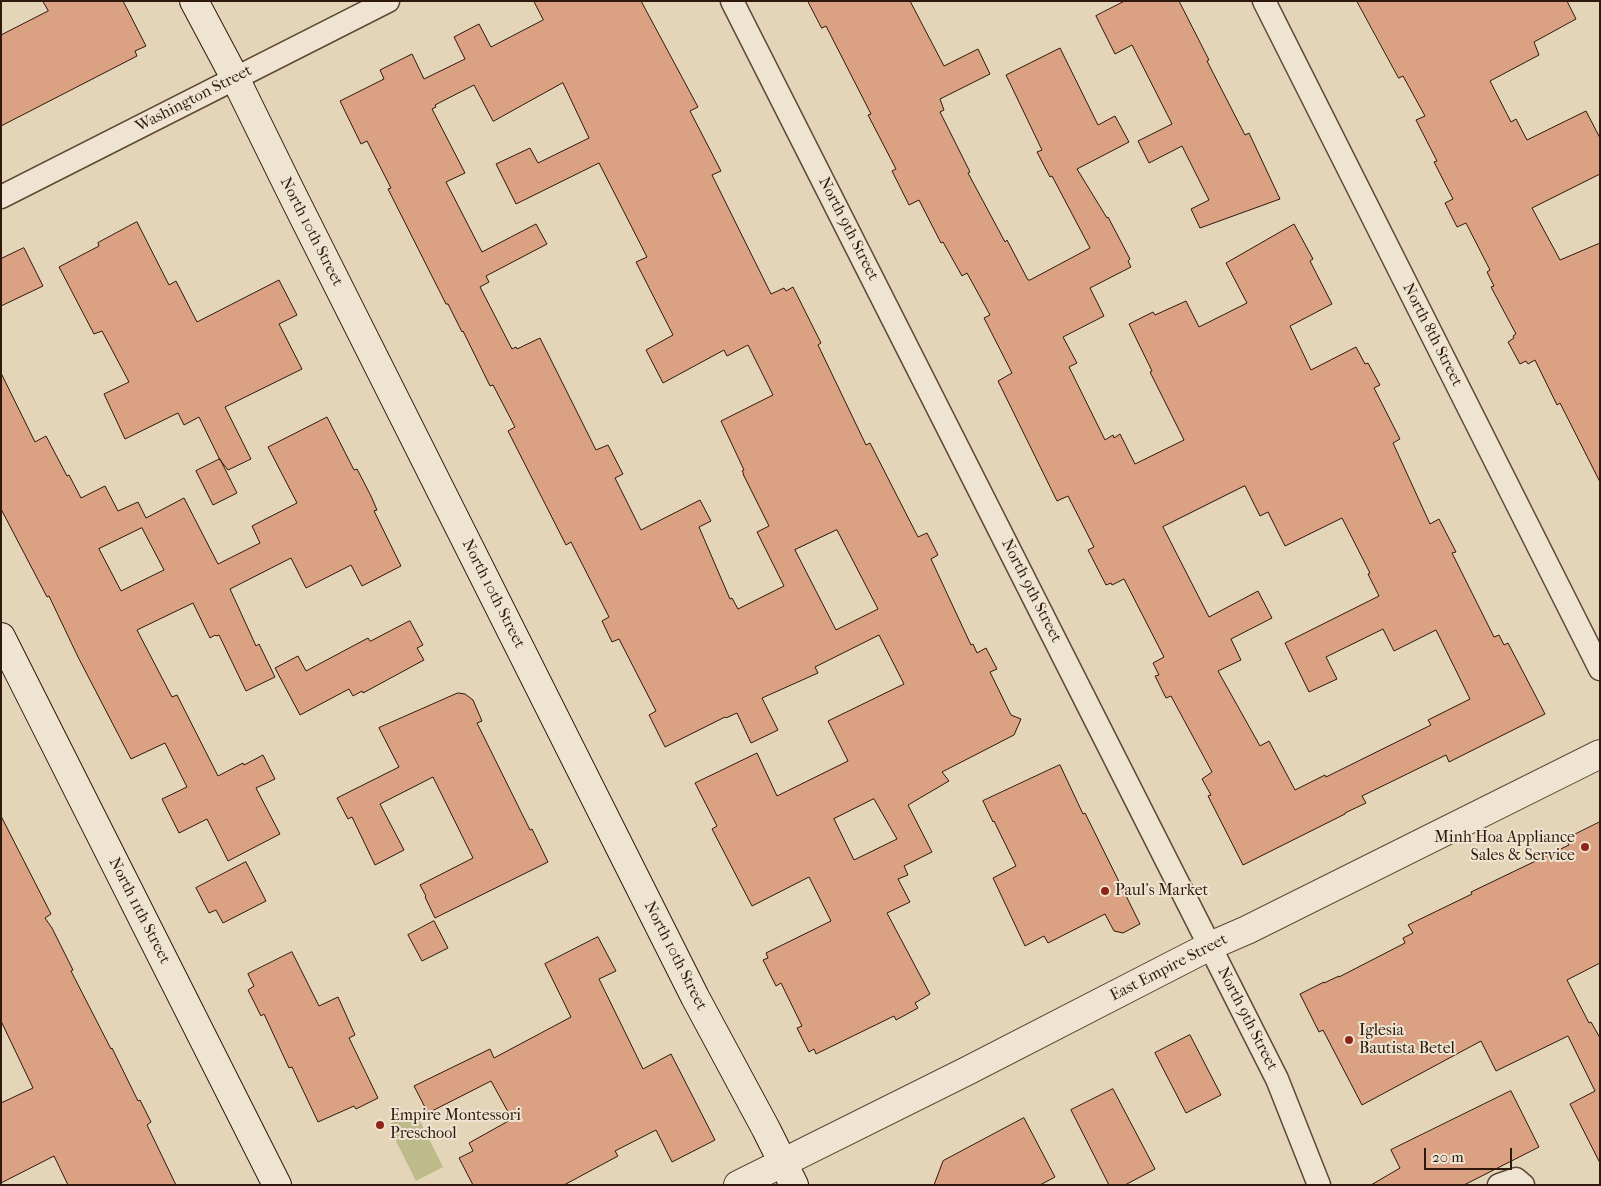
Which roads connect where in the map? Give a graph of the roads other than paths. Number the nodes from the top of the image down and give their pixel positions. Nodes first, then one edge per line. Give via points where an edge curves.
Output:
1 (194, 1) edge
2 (388, 1) edge
3 (732, 1) edge
4 (1264, 1) edge
5 (235, 78) junction
6 (1, 197) edge
7 (1, 637) edge
8 (1600, 669) edge
9 (1600, 754) edge
10 (1210, 946) junction
11 (788, 1174) edge
12 (277, 1185) edge
13 (738, 1185) edge
14 (1319, 1185) edge
15 (1499, 1185) edge
16 (1524, 1185) edge

1 - 5 main road, North 10th Street
2 - 5 street, Washington Street
3 - 10 street, North 9th Street
4 - 8 street, North 8th Street
5 - 6 street, Washington Street
5 - 11 main road, North 10th Street via 691,988
7 - 12 main road, North 11th Street
9 - 10 main road, East Empire Street
10 - 11 main road, East Empire Street via 967,1071
10 - 14 street, North 9th Street via 1278,1079
11 - 13 main road, East Empire Street
15 - 16 street via 1516,1179

